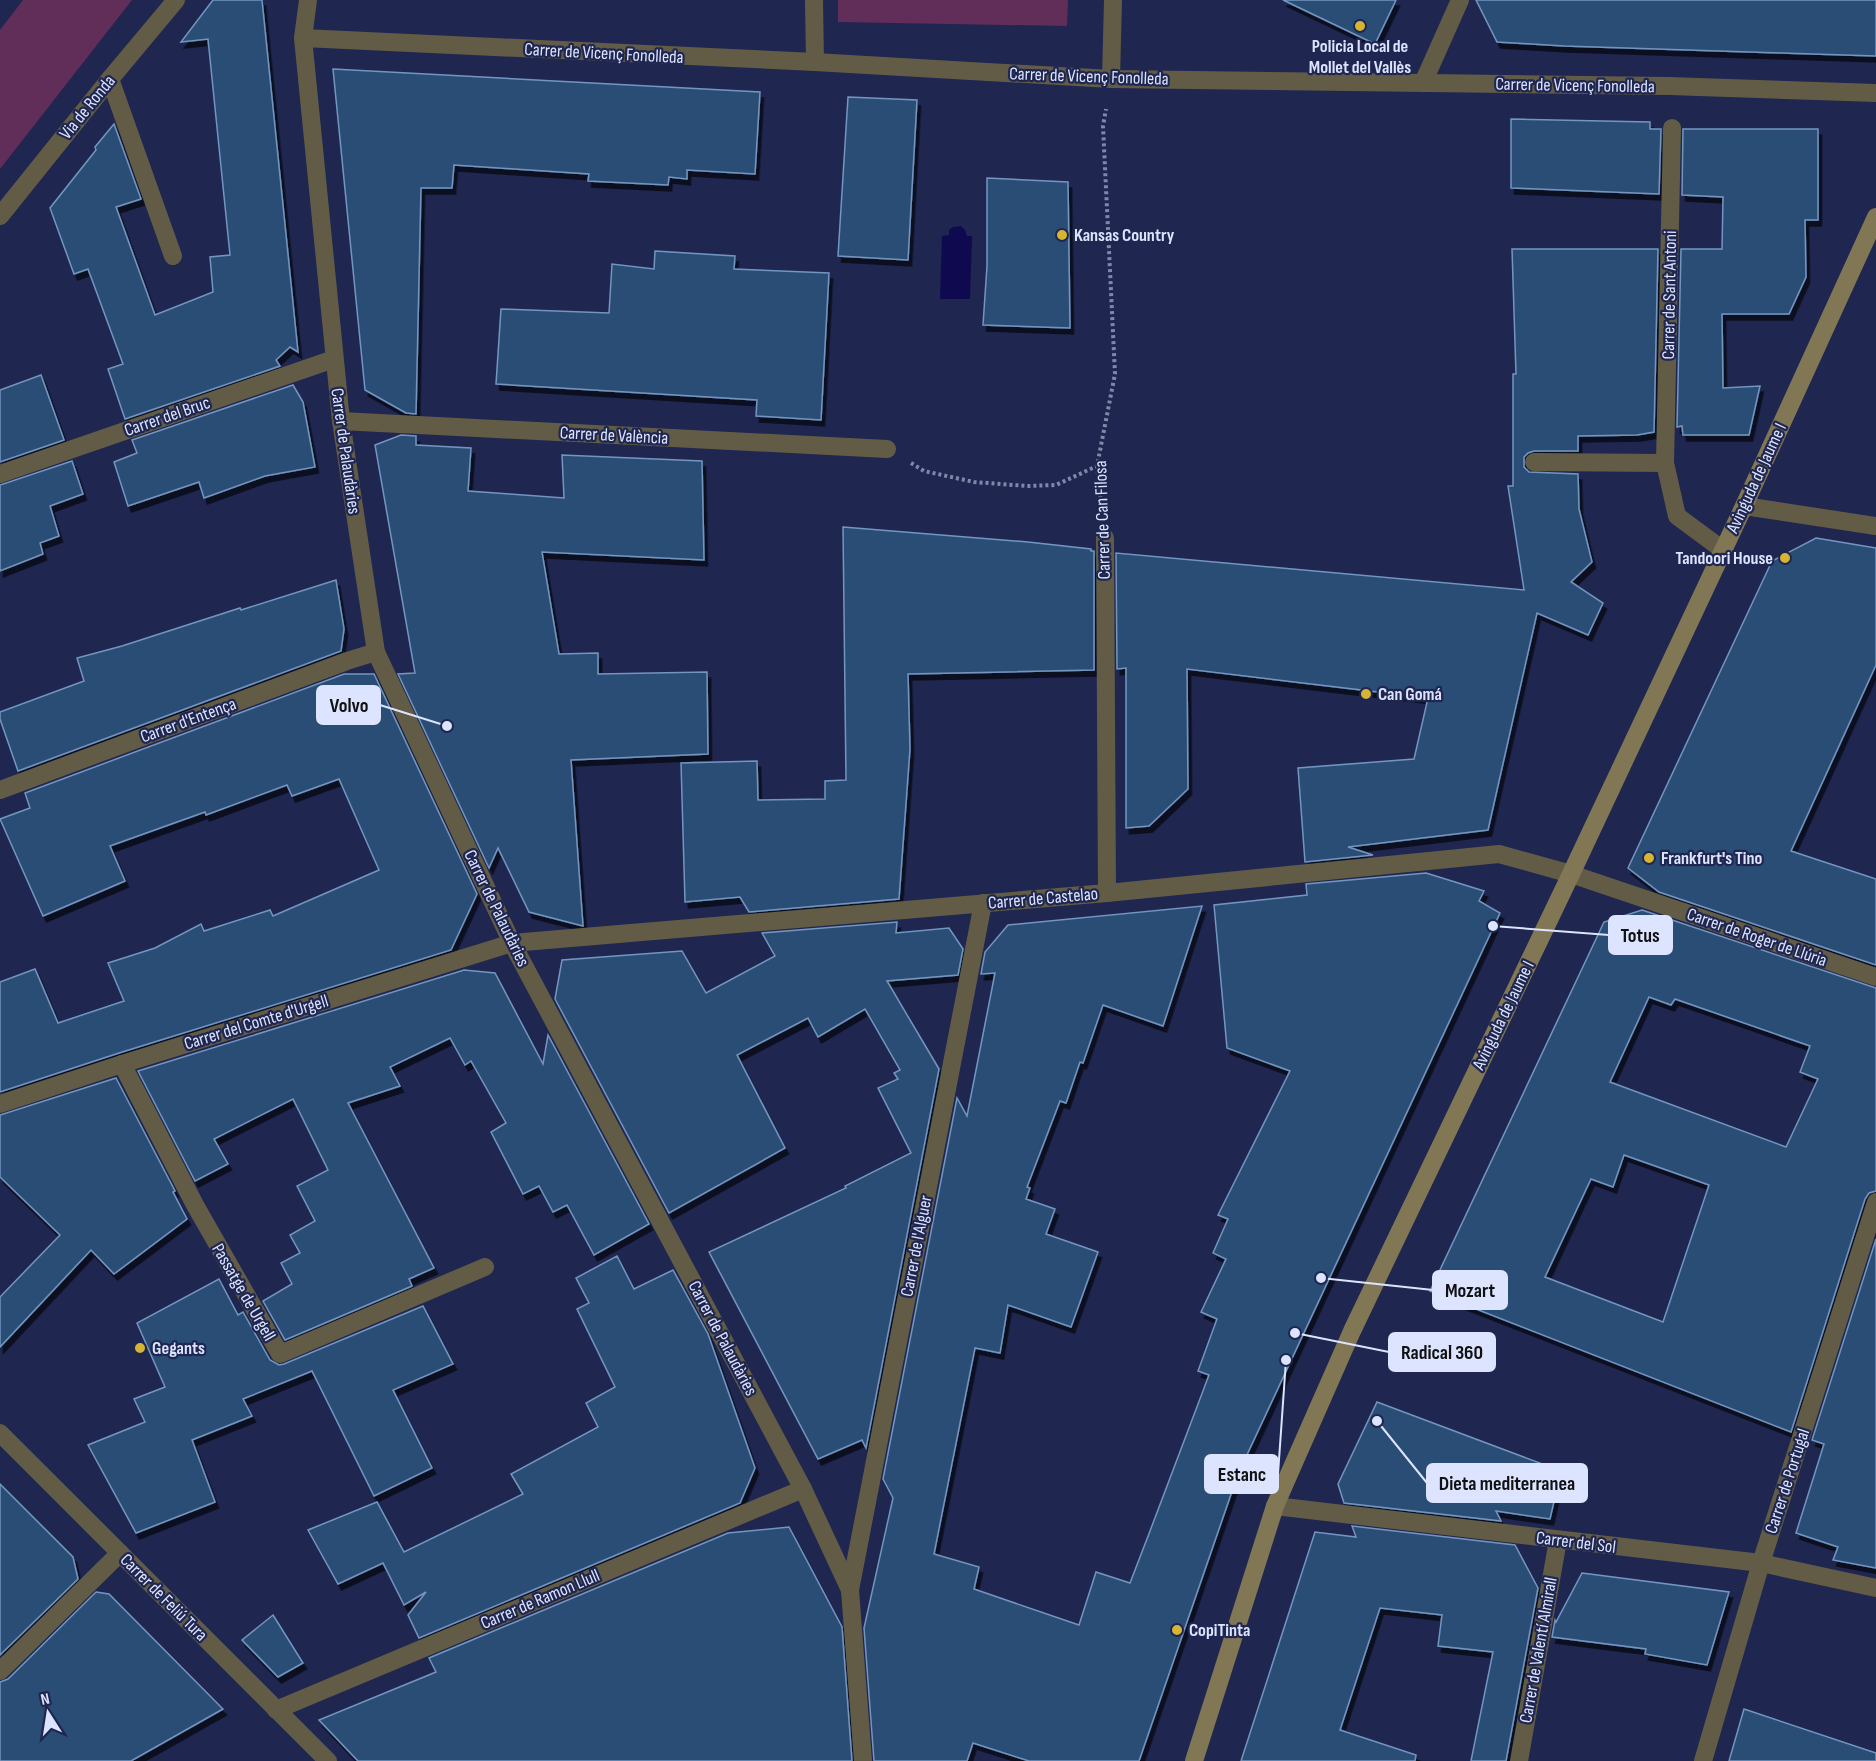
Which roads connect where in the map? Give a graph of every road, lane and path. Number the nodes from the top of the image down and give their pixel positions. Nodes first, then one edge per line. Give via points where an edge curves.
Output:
1 (177, 0) edge
2 (308, 0) edge
3 (814, 0) edge
4 (1113, 0) edge
5 (1460, 0) edge
6 (303, 38) junction
7 (815, 63) junction
8 (110, 79) junction
9 (1111, 79) junction
10 (1423, 83) junction
11 (1876, 93) edge
12 (1672, 128) dead end
13 (0, 216) edge
14 (1876, 217) edge
15 (173, 256) dead end
16 (334, 359) junction
17 (341, 421) junction
18 (887, 449) joint
19 (1534, 462) dead end
20 (1665, 463) junction
21 (1097, 466) junction
22 (0, 474) edge
23 (1744, 506) junction
24 (1876, 526) edge
25 (1105, 538) joint
26 (1723, 550) junction
27 (376, 652) junction
28 (0, 790) edge
29 (1571, 874) junction
30 (1107, 893) junction
31 (982, 903) junction
32 (513, 943) junction
33 (1876, 977) edge
34 (122, 1064) junction
35 (0, 1104) edge
36 (1876, 1202) edge
37 (485, 1268) dead end
38 (0, 1433) edge
39 (803, 1488) junction
40 (1275, 1506) junction
41 (1558, 1540) junction
42 (120, 1553) junction
43 (1761, 1563) junction
44 (1876, 1587) edge
45 (850, 1590) junction
46 (0, 1671) edge
47 (276, 1710) junction
48 (328, 1761) edge
49 (863, 1761) edge
50 (1194, 1761) edge
51 (1519, 1761) edge
52 (1703, 1761) edge

1 - 8 street, Via de Ronda
2 - 6 street, Carrer de Palaudàries
3 - 7 street
4 - 9 street
5 - 10 street
6 - 7 street, Carrer de Vicenç Fonolleda
6 - 16 street, Carrer de Palaudàries
7 - 9 street, Carrer de Vicenç Fonolleda
8 - 13 street, Via de Ronda
8 - 15 street
9 - 10 street, Carrer de Vicenç Fonolleda
9 - 21 path, Carrer de Can Filosa via 1103,126 1115,374
10 - 11 street, Carrer de Vicenç Fonolleda
12 - 20 street, Carrer de Sant Antoni
14 - 23 street, Avinguda de Jaume I
16 - 17 street, Carrer de Palaudàries
16 - 22 street, Carrer del Bruc
17 - 18 street, Carrer de València
17 - 27 street, Carrer de Palaudàries
18 - 21 path via 924,471 974,482 1056,485
19 - 20 street
20 - 26 street, Carrer de Sant Antoni via 1677,516
21 - 25 path, Carrer de Can Filosa
23 - 24 street
23 - 26 street, Avinguda de Jaume I
25 - 30 street, Carrer de Can Filosa
26 - 29 street, Avinguda de Jaume I
27 - 28 street, Carrer d'Entença
27 - 32 street, Carrer de Palaudàries
29 - 30 street, Carrer de Castelao via 1499,854
29 - 33 street, Carrer de Roger de Llúria
29 - 40 street, Avinguda de Jaume I via 1352,1330
30 - 31 street, Carrer de Castelao
31 - 32 street, Carrer de Castelao
31 - 45 street, Carrer de l'Alguer
32 - 34 street, Carrer del Comte d'Urgell
32 - 39 street, Carrer de Palaudàries
34 - 35 street, Carrer del Comte d'Urgell
34 - 37 street, Passatge de Urgell via 195,1205 280,1354
36 - 43 street, Carrer de Portugal
38 - 42 street, Carrer de Feliú Tura
39 - 45 street, Carrer de Palaudàries
39 - 47 street, Carrer de Ramon Llull
40 - 41 street, Carrer del Sol
40 - 50 street, Avinguda de Jaume I
41 - 43 street, Carrer del Sol
41 - 51 street, Carrer de Valentí Almirall
42 - 46 street
42 - 47 street, Carrer de Feliú Tura
43 - 44 street, Carrer del Sol
43 - 52 street, Carrer de Portugal
45 - 49 street, Carrer de Palaudàries
47 - 48 street, Carrer de Feliú Tura

